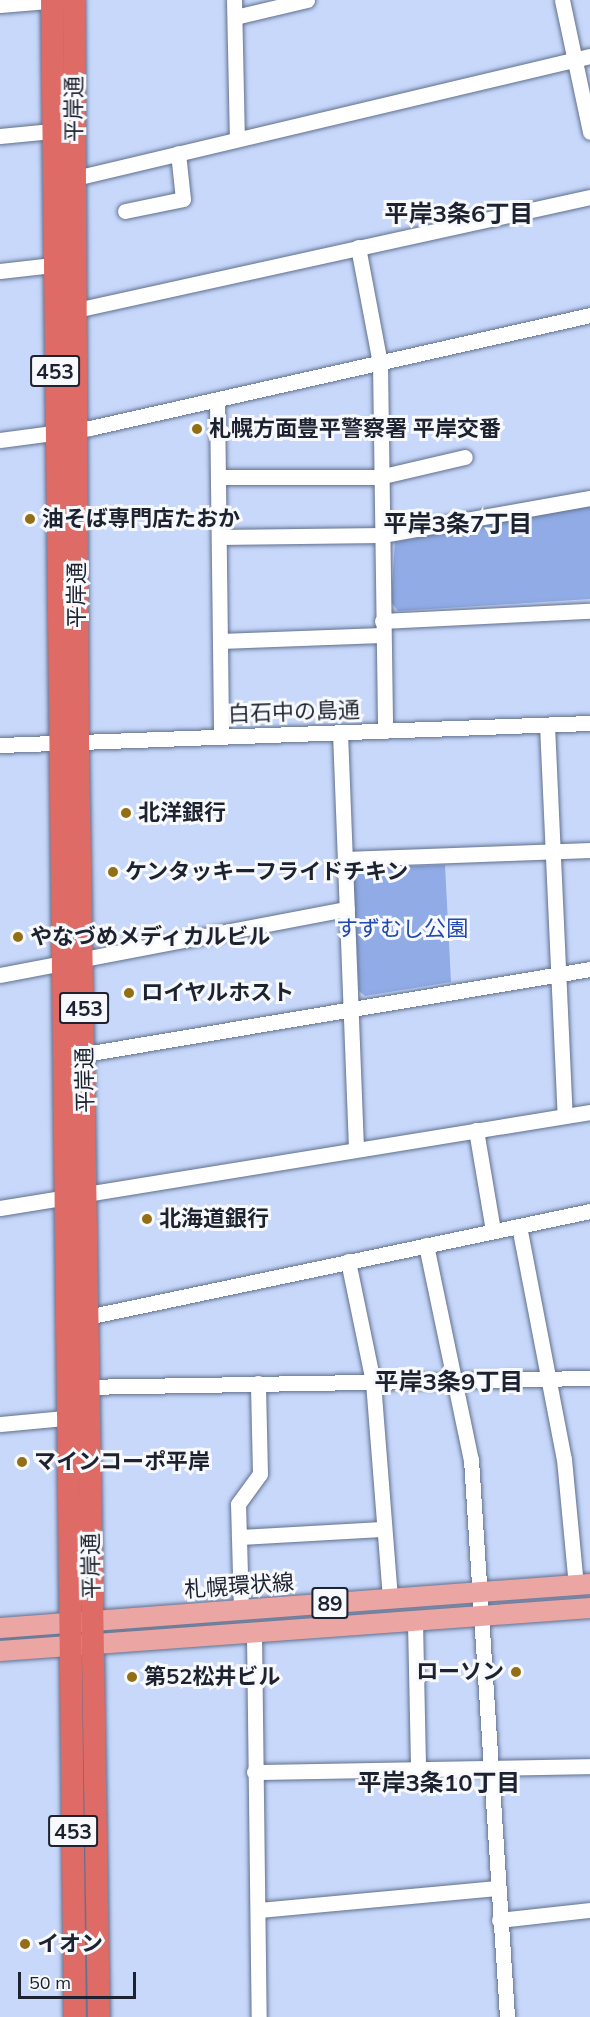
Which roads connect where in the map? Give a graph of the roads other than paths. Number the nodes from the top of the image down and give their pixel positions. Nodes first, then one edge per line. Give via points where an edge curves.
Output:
1 (52, 0) edge
2 (74, 0) edge
3 (234, 0) edge
4 (308, 0) edge
5 (562, 0) edge
6 (0, 5) edge
7 (236, 17) junction
8 (590, 56) edge
9 (574, 59) junction
10 (52, 131) junction
11 (590, 132) edge
12 (0, 136) edge
13 (237, 138) junction
14 (178, 153) junction
15 (52, 179) junction
16 (75, 181) junction
17 (590, 197) edge
18 (124, 211) dead end
19 (358, 247) junction
20 (53, 266) junction
21 (0, 271) edge
22 (66, 312) junction
23 (590, 315) edge
24 (380, 363) junction
25 (217, 400) junction
26 (77, 429) junction
27 (55, 434) junction
28 (0, 440) edge
29 (465, 457) dead end
30 (218, 477) junction
31 (379, 477) junction
32 (590, 498) edge
33 (382, 536) junction
34 (219, 537) junction
35 (590, 611) edge
36 (382, 628) junction
37 (220, 641) junction
38 (590, 723) edge
39 (548, 725) junction
40 (385, 731) junction
41 (340, 732) junction
42 (221, 737) junction
43 (68, 742) junction
44 (0, 745) edge
45 (590, 850) edge
46 (553, 852) junction
47 (345, 859) junction
48 (347, 909) junction
49 (83, 959) junction
50 (61, 966) junction
51 (590, 969) edge
52 (0, 975) edge
53 (559, 975) junction
54 (351, 1010) junction
55 (85, 1054) junction
56 (590, 1112) edge
57 (565, 1116) junction
58 (476, 1130) junction
59 (356, 1149) junction
60 (86, 1196) junction
61 (64, 1199) junction
62 (0, 1208) edge
63 (590, 1211) edge
64 (519, 1226) junction
65 (494, 1231) junction
66 (426, 1245) junction
67 (348, 1261) junction
68 (87, 1317) junction
69 (590, 1378) edge
70 (551, 1379) junction
71 (456, 1380) junction
72 (373, 1382) junction
73 (258, 1383) junction
74 (76, 1387) junction
75 (77, 1417) junction
76 (0, 1424) edge
77 (383, 1529) junction
78 (239, 1537) junction
79 (583, 1585) edge
80 (482, 1592) junction
81 (390, 1599) junction
82 (590, 1608) edge
83 (241, 1610) junction
84 (482, 1617) junction
85 (415, 1622) junction
86 (0, 1628) edge
87 (81, 1634) junction
88 (254, 1634) junction
89 (0, 1651) edge
90 (590, 1766) edge
91 (489, 1768) junction
92 (418, 1769) junction
93 (254, 1772) junction
94 (497, 1888) junction
95 (258, 1910) junction
96 (590, 1910) edge
97 (500, 1920) junction
98 (68, 2017) edge
99 (75, 2017) edge
100 (99, 2017) edge
101 (259, 2017) edge
102 (507, 2017) edge

1 - 2 street
1 - 6 street
1 - 10 highway, 平岸通 / 453
2 - 16 highway, 平岸通 / 453
3 - 7 street
4 - 7 street
5 - 9 street
7 - 13 street
8 - 9 street
9 - 11 street
9 - 13 street
10 - 12 street
10 - 15 highway, 平岸通 / 453
13 - 14 street
14 - 16 street
14 - 18 street via 183,199
15 - 16 street
15 - 20 highway, 平岸通 / 453
16 - 22 highway, 平岸通 / 453
17 - 19 street
19 - 22 street
19 - 24 street
20 - 21 street
20 - 22 highway, 平岸通 / 453
22 - 26 highway, 平岸通 / 453
22 - 27 highway, 平岸通 / 453
23 - 24 street
24 - 25 street
24 - 31 street
25 - 26 street
25 - 30 street
26 - 27 street
26 - 43 highway, 平岸通 / 453
27 - 28 street
27 - 43 highway, 平岸通 / 453
29 - 31 street
30 - 31 street
30 - 34 street
31 - 33 street
32 - 33 street
33 - 34 street
33 - 36 street
34 - 37 street
35 - 36 street
36 - 37 street
36 - 40 street
37 - 42 street
38 - 39 street, 白石中の島通
39 - 40 street, 白石中の島通
39 - 46 street
40 - 41 street, 白石中の島通
41 - 42 street, 白石中の島通
41 - 47 street
42 - 43 street, 白石中の島通
43 - 44 street, 白石中の島通
43 - 49 highway, 平岸通 / 453
43 - 50 highway, 平岸通 / 453
45 - 46 street
46 - 47 street
46 - 53 street
47 - 48 street
48 - 49 street
48 - 54 street
49 - 50 street
49 - 55 highway, 平岸通 / 453
50 - 52 street
50 - 61 highway, 平岸通 / 453
51 - 53 street
53 - 54 street
53 - 57 street
54 - 55 street
54 - 59 street
55 - 60 highway, 平岸通 / 453
56 - 57 street
57 - 58 street
58 - 59 street
58 - 65 street
59 - 60 street
60 - 61 street
60 - 68 highway, 平岸通 / 453
61 - 62 street
61 - 74 highway, 平岸通 / 453
63 - 64 street
64 - 65 street
64 - 70 street
65 - 66 street
66 - 67 street
66 - 71 street
67 - 68 street
67 - 72 street
68 - 74 highway, 平岸通 / 453
69 - 70 street
70 - 71 street
70 - 79 street
71 - 72 street
71 - 80 street via 471,1460
72 - 73 street
72 - 77 street
73 - 74 street
73 - 78 street via 260,1474 238,1504
74 - 75 highway, 平岸通 / 453
75 - 76 street
75 - 87 highway, 平岸通 / 453
77 - 78 street
77 - 81 street
78 - 83 street
79 - 80 main road, 札幌環状線 / 89
80 - 81 main road, 札幌環状線 / 89
80 - 84 street
81 - 83 main road, 札幌環状線 / 89
82 - 84 main road, 札幌環状線 / 89
83 - 87 main road, 札幌環状線 / 89
84 - 85 main road, 札幌環状線 / 89
84 - 91 street
85 - 88 main road, 札幌環状線 / 89
85 - 92 street
86 - 87 main road, 札幌環状線 / 89
87 - 88 main road, 札幌環状線 / 89
87 - 89 main road, 札幌環状線 / 89
87 - 99 highway, 平岸通 / 453
87 - 100 highway, 平岸通 / 453
88 - 93 street
90 - 91 street
91 - 92 street
91 - 94 street
92 - 93 street
93 - 95 street
94 - 95 street
94 - 97 street
95 - 101 street
96 - 97 street
97 - 102 street
98 - 99 street
99 - 100 street

